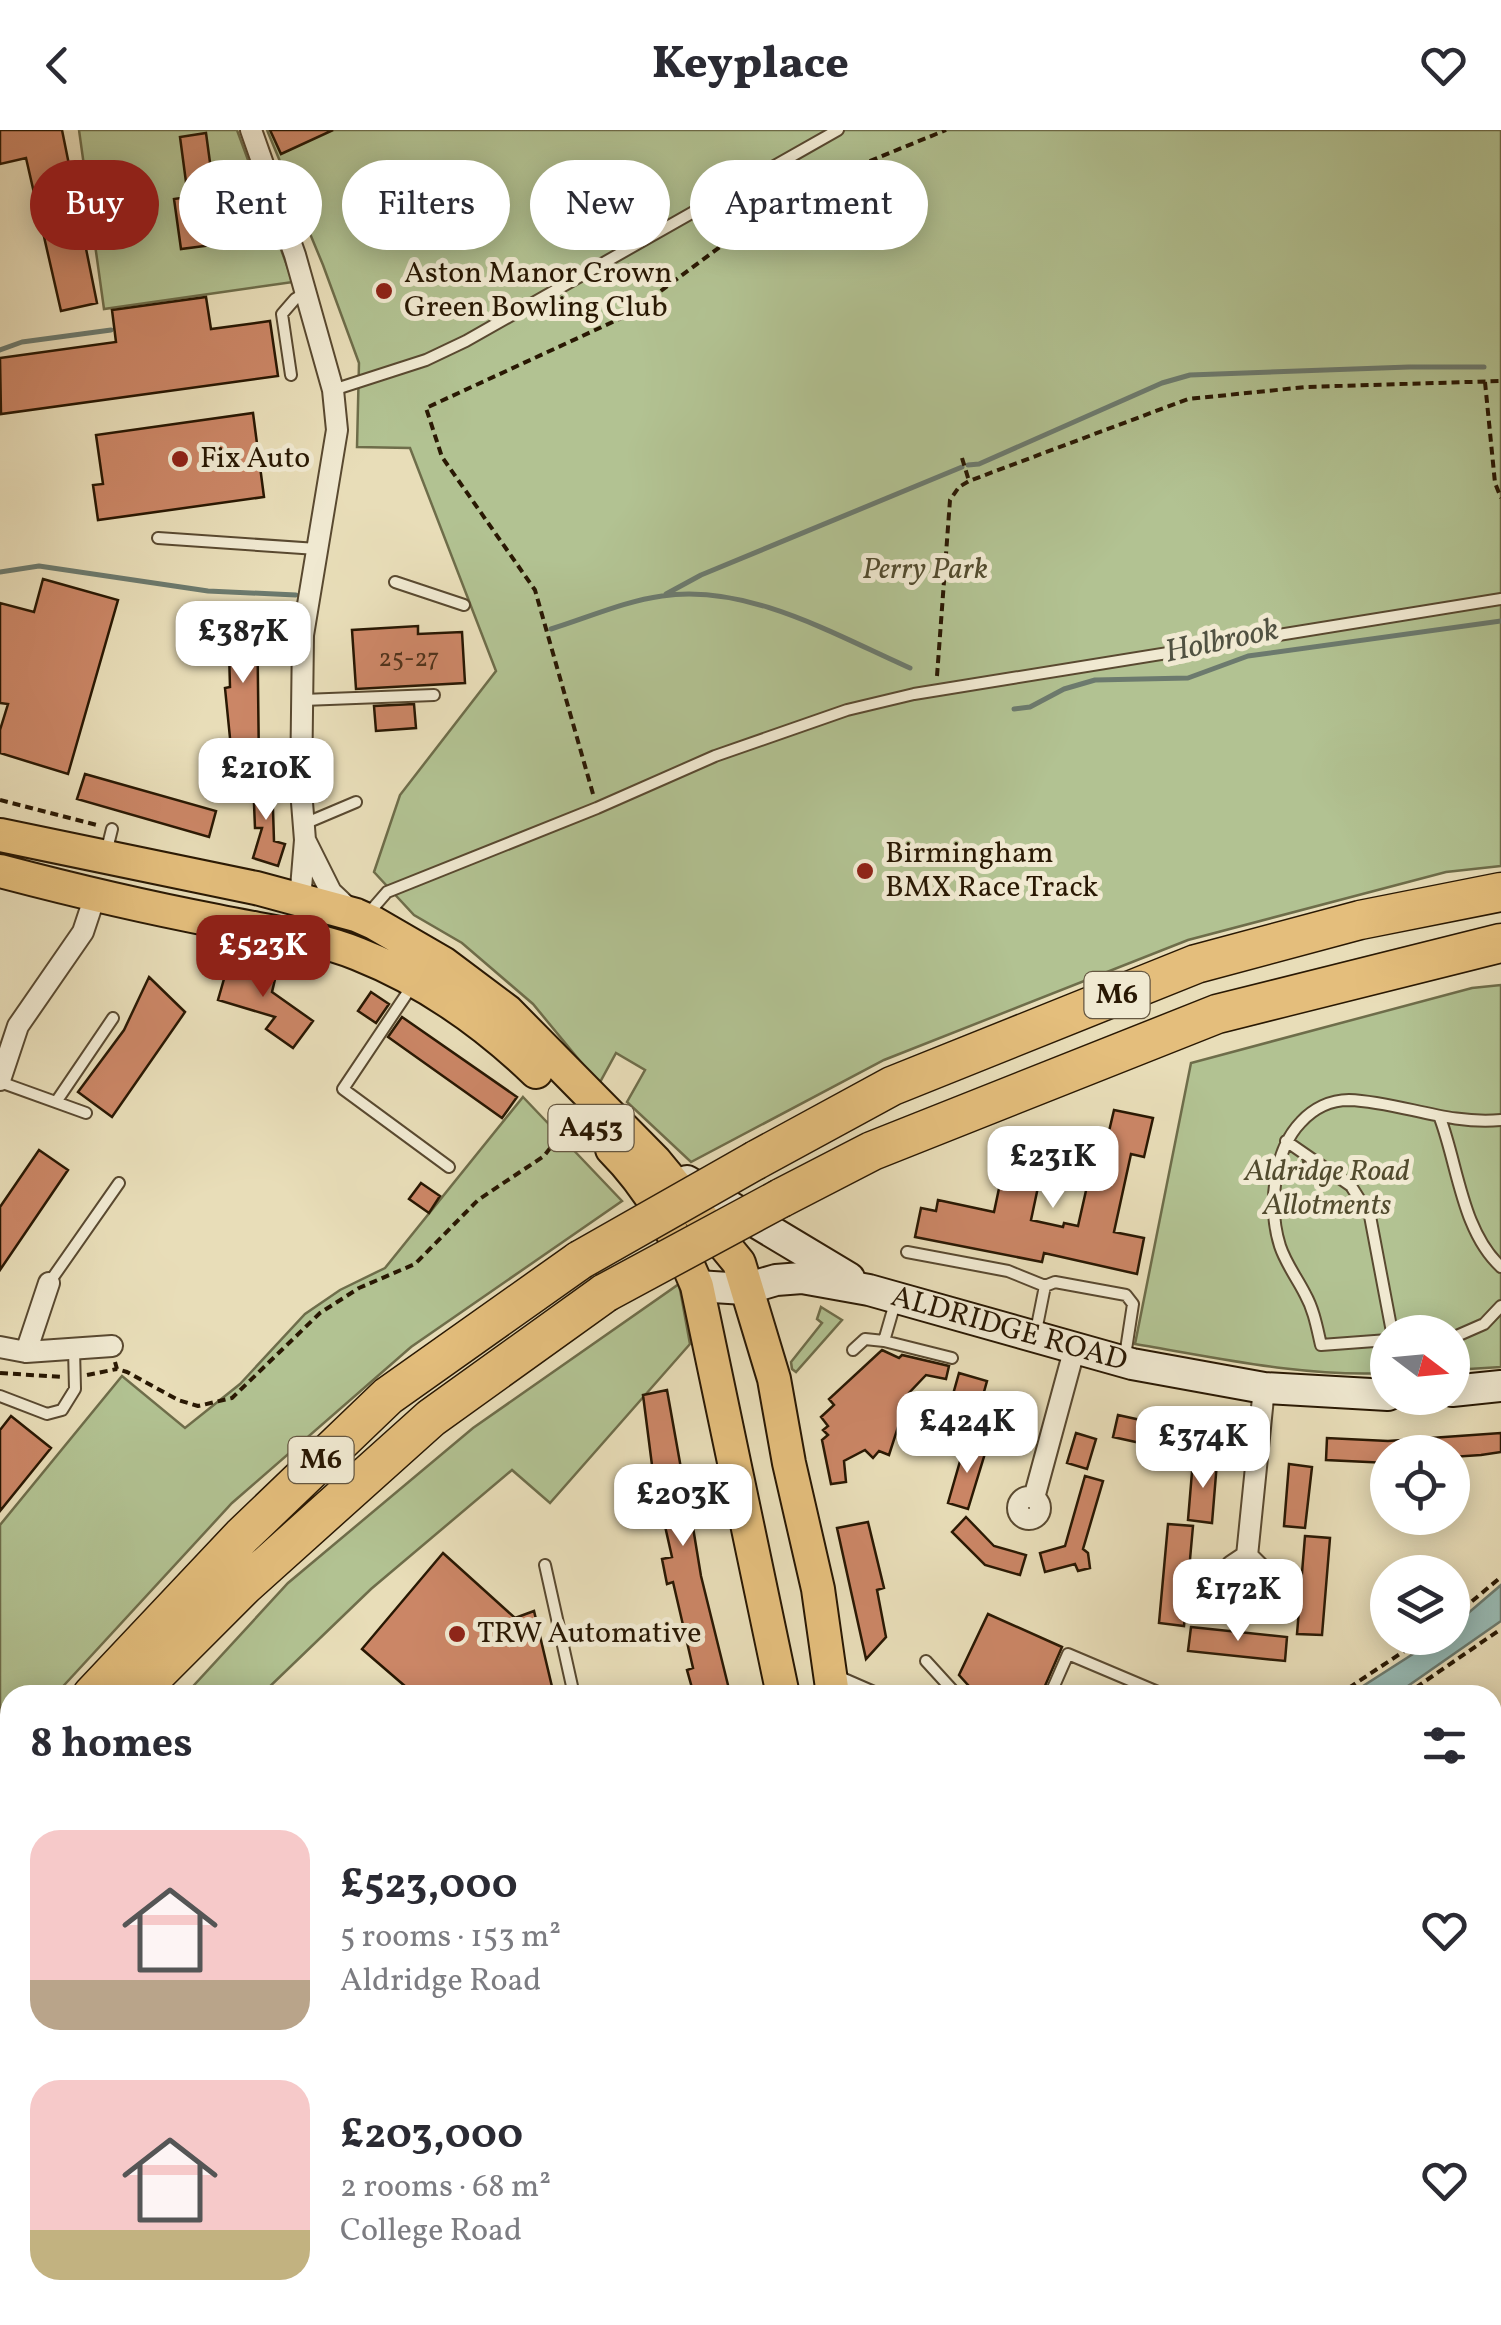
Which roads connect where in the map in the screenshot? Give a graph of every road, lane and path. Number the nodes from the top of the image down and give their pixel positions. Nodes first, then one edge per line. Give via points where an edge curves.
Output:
1 (251, 130) edge
2 (838, 130) edge
3 (946, 130) edge
4 (306, 292) junction
5 (292, 375) dead end
6 (1501, 381) edge
7 (1485, 382) junction
8 (333, 390) junction
9 (962, 458) dead end
10 (969, 481) junction
11 (1501, 498) edge
12 (158, 538) dead end
13 (317, 549) junction
14 (395, 582) dead end
15 (1501, 599) edge
16 (464, 605) dead end
17 (936, 691) junction
18 (434, 695) dead end
19 (302, 700) junction
20 (356, 802) dead end
21 (597, 808) junction
22 (305, 832) junction
23 (0, 835) edge
24 (109, 844) junction
25 (0, 871) edge
26 (1501, 892) edge
27 (95, 896) junction
28 (300, 900) junction
29 (360, 917) junction
30 (1501, 943) edge
31 (356, 953) junction
32 (415, 981) junction
33 (113, 1018) dead end
34 (0, 1081) edge
35 (56, 1102) junction
36 (86, 1113) dead end
37 (577, 1114) junction
38 (1440, 1118) junction
39 (1460, 1119) junction
40 (1501, 1120) edge
41 (1448, 1139) junction
42 (1286, 1142) junction
43 (655, 1161) junction
44 (449, 1167) dead end
45 (119, 1183) dead end
46 (907, 1252) dead end
47 (830, 1267) junction
48 (1501, 1267) edge
49 (742, 1276) junction
50 (49, 1283) joint
51 (697, 1286) junction
52 (1045, 1286) junction
53 (883, 1294) junction
54 (1501, 1306) edge
55 (1389, 1315) edge
56 (1470, 1330) edge
57 (1036, 1337) junction
58 (884, 1340) junction
59 (1370, 1342) edge
60 (112, 1346) joint
61 (1076, 1347) junction
62 (0, 1348) edge
63 (74, 1349) junction
64 (853, 1350) dead end
65 (26, 1352) junction
66 (952, 1358) dead end
67 (1124, 1362) junction
68 (117, 1369) junction
69 (0, 1373) edge
70 (75, 1377) junction
71 (1501, 1386) edge
72 (1264, 1388) junction
73 (1470, 1389) edge
74 (1370, 1392) edge
75 (0, 1396) edge
76 (788, 1463) junction
77 (1034, 1498) dead end
78 (1248, 1556) dead end
79 (544, 1565) dead end
80 (1501, 1577) edge
81 (1470, 1603) edge
82 (1501, 1629) edge
83 (772, 1630) junction
84 (1398, 1655) edge
85 (926, 1661) dead end
86 (831, 1684) edge
87 (101, 1685) edge
88 (145, 1685) edge
89 (572, 1685) edge
90 (782, 1685) edge
91 (948, 1685) edge
92 (1054, 1685) edge
93 (1141, 1685) edge
94 (1353, 1685) edge
95 (1419, 1685) edge

1 - 4 street
2 - 8 lane via 466,341
3 - 21 path via 833,176 744,229 630,314 426,408 442,456 535,590
4 - 5 lane via 282,314
4 - 8 street
6 - 7 path
7 - 10 path via 1306,387 1188,399
7 - 11 path
8 - 13 street via 337,430
9 - 10 path
10 - 17 path via 950,500
12 - 13 lane
13 - 19 street via 303,635
14 - 16 lane
15 - 17 lane
17 - 21 lane via 796,727
18 - 19 lane
19 - 22 street
20 - 22 lane
21 - 29 lane via 386,892
22 - 28 street
22 - 29 street via 331,892
23 - 24 main road, ALDRIDGE ROAD / A453
24 - 27 main road
24 - 28 main road, ALDRIDGE ROAD / A453
25 - 27 main road, A453
26 - 87 highway, M6, bridge via 1360,920 1196,964 892,1086 756,1160 580,1260 388,1396 242,1536
27 - 31 main road, A453
27 - 34 street via 83,932 18,1026
28 - 29 main road, ALDRIDGE ROAD / A453
28 - 31 main road via 305,915
29 - 43 main road, ALDRIDGE ROAD / A453 via 442,963 507,1011
30 - 88 highway, M6, bridge via 1217,1014 872,1151 605,1294 431,1418 244,1585
31 - 32 main road, A453
32 - 37 main road, A453 via 505,1042
32 - 44 lane via 343,1089
33 - 35 lane
34 - 35 lane
35 - 36 lane
37 - 51 main road, A453 via 638,1175
37 - 68 path via 544,1156 478,1200 415,1264 320,1313 232,1398 198,1406
38 - 39 lane
38 - 41 lane
38 - 42 lane via 1343,1100 1305,1117
39 - 40 lane
39 - 41 lane
41 - 48 lane via 1471,1219
42 - 55 lane via 1351,1186 1370,1216
42 - 59 lane via 1278,1163 1279,1242 1321,1346
43 - 47 street, ALDRIDGE ROAD
43 - 49 main road, ALDRIDGE ROAD / A453
45 - 50 lane
46 - 52 lane via 1008,1270
47 - 49 street, ALDRIDGE ROAD via 768,1253
47 - 53 street, ALDRIDGE ROAD
49 - 51 street, ALDRIDGE ROAD
49 - 53 street, ALDRIDGE ROAD via 802,1278
49 - 76 main road, A453 via 774,1379
50 - 65 street
51 - 83 main road, A453
52 - 57 lane
52 - 67 lane via 1055,1282 1126,1295 1133,1304
53 - 57 street, ALDRIDGE ROAD
53 - 58 lane
54 - 56 lane
57 - 61 street, ALDRIDGE ROAD
58 - 64 lane via 865,1338
58 - 66 lane
60 - 63 street
60 - 68 path
61 - 67 street, ALDRIDGE ROAD
61 - 77 street
62 - 65 street
63 - 65 street
63 - 70 lane
67 - 72 street, ALDRIDGE ROAD
68 - 70 path
69 - 70 path
70 - 75 lane via 72,1398 54,1414
71 - 73 street
72 - 74 street, ALDRIDGE ROAD via 1316,1384
72 - 78 street
76 - 83 main road via 757,1466
76 - 86 main road, A453 via 809,1506
79 - 89 lane
80 - 81 path
82 - 95 path
83 - 90 main road, A453
84 - 94 path
85 - 91 lane
92 - 93 lane via 1068,1654

